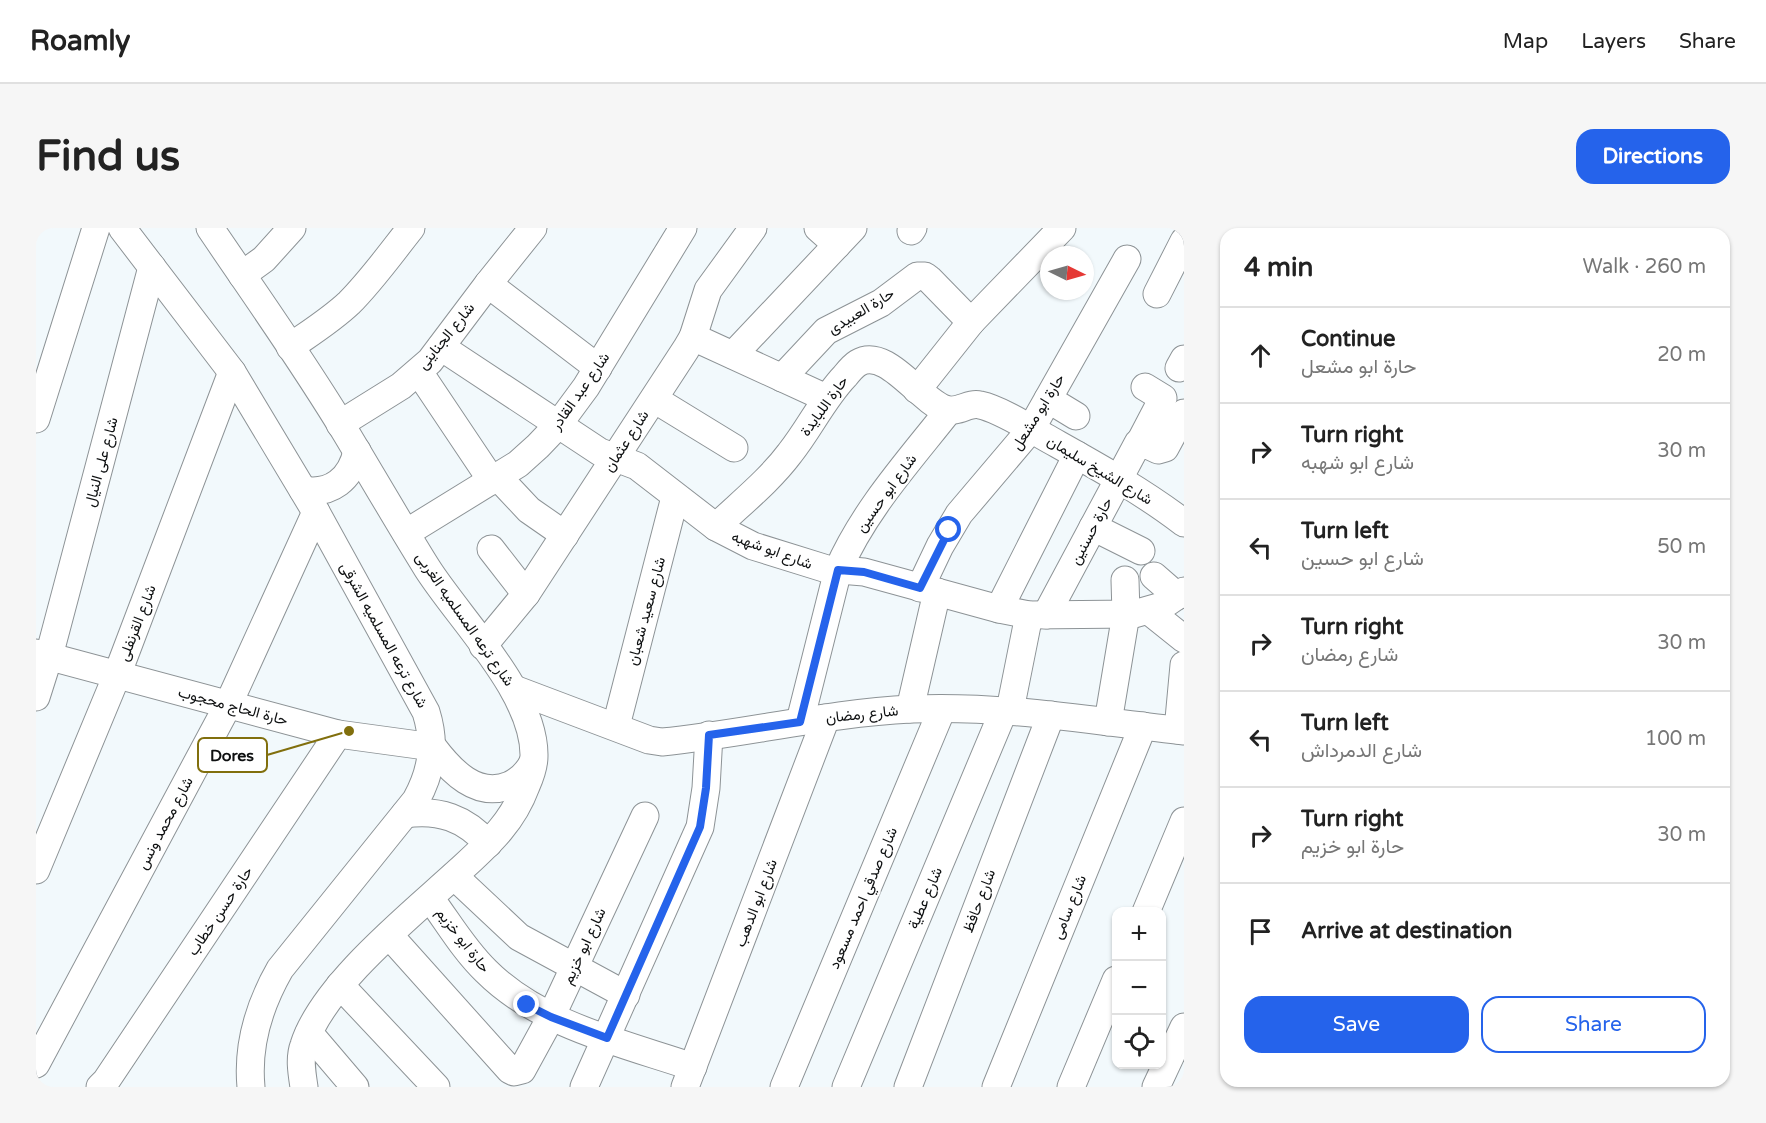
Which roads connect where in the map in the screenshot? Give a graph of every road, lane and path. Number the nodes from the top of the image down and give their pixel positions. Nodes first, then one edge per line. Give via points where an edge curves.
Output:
1 (96, 228) edge
2 (210, 228) edge
3 (292, 228) edge
4 (411, 228) edge
5 (533, 228) edge
6 (683, 228) edge
7 (753, 228) edge
8 (124, 229) edge
9 (1048, 232) edge
10 (836, 234) edge
11 (1184, 241) edge
12 (1126, 259) dead end
13 (152, 267) junction
14 (242, 275) junction
15 (488, 284) junction
16 (1157, 294) dead end
17 (973, 333) junction
18 (693, 337) junction
19 (290, 347) junction
20 (441, 347) junction
21 (733, 355) junction
22 (598, 368) junction
23 (232, 372) junction
24 (419, 372) junction
25 (782, 378) junction
26 (1145, 387) dead end
27 (917, 390) junction
28 (826, 398) junction
29 (654, 399) junction
30 (1048, 399) junction
31 (949, 410) junction
32 (1184, 413) edge
33 (1076, 416) dead end
34 (36, 419) edge
35 (340, 424) junction
36 (558, 425) junction
37 (1031, 429) junction
38 (1140, 442) junction
39 (734, 448) dead end
40 (357, 451) junction
41 (1077, 455) junction
42 (615, 458) junction
43 (495, 479) junction
44 (1119, 479) junction
45 (675, 497) junction
46 (309, 501) junction
47 (1184, 524) edge
48 (1093, 527) junction
49 (716, 528) junction
50 (405, 533) junction
51 (565, 535) junction
52 (491, 549) dead end
53 (1141, 551) dead end
54 (838, 570) junction
55 (1154, 576) dead end
56 (1125, 580) dead end
57 (928, 590) junction
58 (1180, 593) edge
59 (526, 594) junction
60 (999, 609) junction
61 (1137, 612) junction
62 (1037, 615) junction
63 (1184, 639) edge
64 (483, 646) junction
65 (42, 654) edge
66 (1184, 665) edge
67 (117, 675) junction
68 (514, 688) junction
69 (36, 697) edge
70 (228, 705) junction
71 (910, 709) junction
72 (942, 709) junction
73 (1007, 710) junction
74 (1051, 716) junction
75 (813, 720) junction
76 (1108, 722) junction
77 (616, 726) junction
78 (1143, 726) junction
79 (1181, 731) edge
80 (338, 734) junction
81 (709, 735) junction
82 (433, 747) junction
83 (534, 759) junction
84 (405, 814) junction
85 (645, 816) dead end
86 (1184, 821) edge
87 (488, 844) junction
88 (36, 870) edge
89 (454, 876) junction
90 (430, 898) junction
91 (1148, 907) edge
92 (389, 935) junction
93 (575, 966) junction
94 (340, 985) junction
95 (1112, 990) edge
96 (626, 995) junction
97 (551, 1017) junction
98 (1184, 1027) edge
99 (309, 1033) junction
100 (607, 1038) junction
101 (36, 1064) edge
102 (689, 1077) edge
103 (108, 1085) edge
104 (251, 1087) edge
105 (303, 1087) edge
106 (355, 1087) edge
107 (436, 1087) edge
108 (584, 1087) edge
109 (784, 1087) edge
110 (846, 1087) edge
111 (908, 1087) edge
112 (996, 1087) edge
113 (1071, 1087) edge
114 (1156, 1087) edge

1 - 34 street
2 - 14 street, شارع ترعه المسلميه الغربى
3 - 14 street via 264,259
4 - 19 street via 349,303
5 - 15 street, شارع الجناينى
6 - 22 street, شارع عبد القادر
7 - 18 street, شارع عثمان via 708,290
8 - 13 street, شارع ترعه المسلميه الشرقى
9 - 17 street
10 - 21 street
11 - 16 street
12 - 30 street, حارة ابو مشعل
13 - 23 street, شارع ترعه المسلميه الشرقى
13 - 65 street, شارع على النيال
14 - 19 street, شارع ترعه المسلميه الغربى
15 - 20 street, شارع الجناينى
15 - 22 street
17 - 25 street, حارة العبيدى via 929,279 921,275 881,303 826,331
17 - 27 street
18 - 21 street
18 - 29 street, شارع عثمان
19 - 35 street, شارع ترعه المسلميه الغربى
20 - 24 street, شارع الجناينى
20 - 36 street, شارع ابو شهبه
21 - 25 street
22 - 36 street, شارع عبد القادر
23 - 46 street, شارع ترعه المسلميه الشرقى
23 - 67 street, شارع القرنفلى
24 - 35 street, شارع الجناينى
24 - 43 street
25 - 28 street
26 - 38 street, حارة حسنين via 1163,399
27 - 28 street, حارة اللبايدة via 885,363 870,359 856,364
27 - 31 street
28 - 49 street, حارة اللبايدة via 790,453
29 - 39 street
29 - 42 street, شارع عثمان
30 - 33 street
30 - 37 street, حارة ابو مشعل
31 - 37 street, شارع الشيخ سليمان via 981,405
31 - 54 street, شارع ابو حسين via 874,506
32 - 38 street via 1165,448 1158,450
35 - 40 street, شارع ترعه المسلميه الغربى
36 - 42 street, شارع ابو شهبه
36 - 43 street, شارع عبد القادر
37 - 41 street, شارع الشيخ سليمان
37 - 57 street, حارة ابو مشعل via 959,514 940,546
38 - 44 street, حارة حسنين
40 - 46 street via 343,480 313,492
40 - 50 street, شارع ترعه المسلميه الغربى
41 - 44 street, شارع الشيخ سليمان
41 - 60 street
42 - 45 street, شارع ابو شهبه via 637,466
42 - 51 street, شارع عثمان
43 - 50 street, شارع عبد القادر
43 - 51 street via 528,510
44 - 47 street, شارع الشيخ سليمان
44 - 48 street, حارة حسنين
45 - 49 street, شارع ابو شهبه
45 - 77 street, شارع سعيد شعبان
46 - 70 street, شارع محمد ونس
46 - 82 street, شارع ترعه المسلميه الشرقى via 426,712
48 - 53 street
48 - 62 street, حارة حسنين
49 - 54 street, شارع ابو شهبه via 753,546
50 - 64 street, شارع ترعه المسلميه الغربى
51 - 59 street, شارع عثمان
52 - 59 street
54 - 57 street, شارع ابو شهبه via 864,572
54 - 75 street, شارع ابو حسين
55 - 58 street
56 - 61 street
57 - 60 street, شارع ابو شهبه
57 - 71 street, حارة ابو مشعل
58 - 61 street, شارع ابو شهبه via 1162,606
59 - 64 street, شارع عثمان
60 - 62 street, شارع ابو شهبه
61 - 62 street, شارع ابو شهبه
61 - 63 street
61 - 76 street
62 - 73 street, حارة حسنين
64 - 68 street, شارع ترعه المسلميه الغربى
65 - 67 street, حارة الحاج محجوب
65 - 69 street, شارع على النيال
66 - 79 street
67 - 70 street, حارة الحاج محجوب
67 - 88 street, شارع القرنفلى
68 - 77 street, شارع رمضان
68 - 83 street, شارع ترعه المسلميه الغربى via 530,728
70 - 80 street, حارة الحاج محجوب
70 - 101 street, شارع محمد ونس
71 - 72 street, شارع رمضان
71 - 75 street, شارع رمضان
72 - 73 street, شارع رمضان
72 - 109 street, شارع صدقي احمد مسعود
73 - 74 street, شارع رمضان
73 - 110 street, شارع عطية
74 - 76 street, شارع رمضان
74 - 111 street, شارع حافظ
75 - 81 street, شارع رمضان
75 - 102 street, شارع ابو الدهب
76 - 78 street, شارع رمضان
77 - 81 street, شارع رمضان via 662,742
78 - 79 street, شارع رمضان
78 - 112 street, شارع سامى
80 - 82 street, حارة الحاج محجوب
80 - 103 street, حارة حسن خطاب
81 - 96 street via 700,827
82 - 83 street via 453,772 488,789 516,782
82 - 84 street, شارع ترعه المسلميه الشرقى via 424,785
83 - 87 street, شارع ترعه المسلميه الغربى via 517,807
84 - 87 street via 451,816 478,832
84 - 104 street, شارع ترعه المسلميه الشرقى via 271,984 258,1018
85 - 93 street, شارع ابو خزيم
86 - 91 street
87 - 89 street, شارع ترعه المسلميه الغربى
89 - 90 street, شارع ترعه المسلميه الغربى
89 - 93 street via 519,937
90 - 92 street, شارع ترعه المسلميه الغربى
90 - 97 street, حارة ابو خزيم via 485,971 527,1005
92 - 94 street, شارع ترعه المسلميه الغربى
92 - 97 street, شارع ابو خزيم via 510,1070 518,1072 525,1067
93 - 96 street
93 - 97 street, شارع ابو خزيم
94 - 99 street, شارع ترعه المسلميه الغربى
94 - 107 street
95 - 113 street
96 - 100 street
97 - 100 street, حارة ابو خزيم
98 - 114 street
99 - 105 street, شارع ترعه المسلميه الغربى via 303,1048
99 - 106 street
100 - 102 street, حارة ابو خزيم
100 - 108 street

